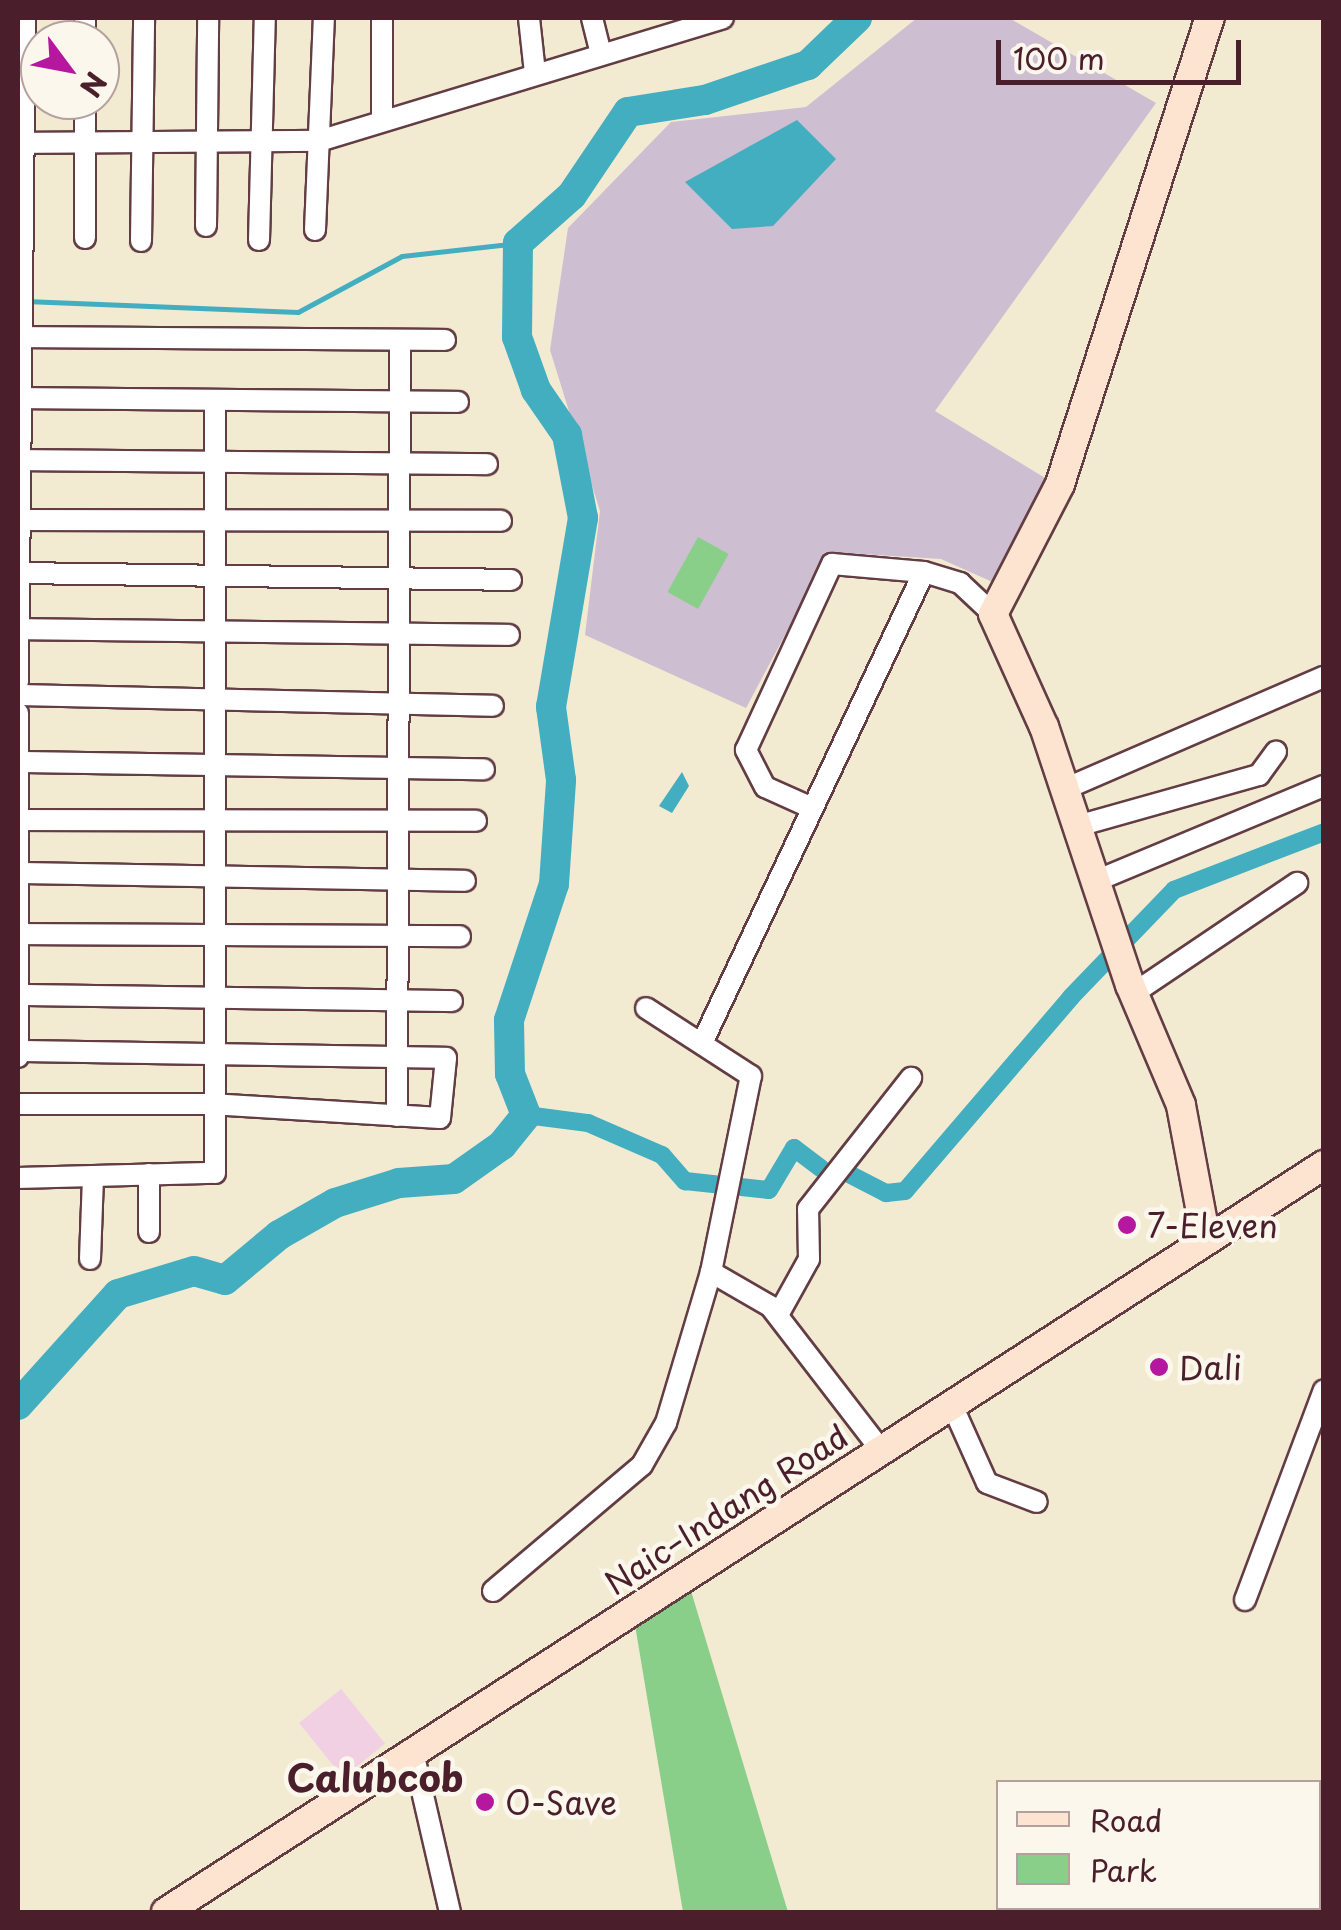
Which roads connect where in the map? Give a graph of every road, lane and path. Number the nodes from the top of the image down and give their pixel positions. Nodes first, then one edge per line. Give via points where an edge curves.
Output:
1 (26, 18) edge
2 (144, 18) edge
3 (208, 18) edge
4 (266, 18) edge
5 (324, 18) edge
6 (382, 18) edge
7 (529, 18) edge
8 (592, 18) edge
9 (1210, 18) edge
10 (716, 19) edge
11 (652, 28) edge
12 (601, 53) junction
13 (535, 73) junction
14 (86, 120) edge
15 (382, 122) junction
16 (320, 141) junction
17 (143, 142) junction
18 (207, 142) junction
19 (265, 142) junction
20 (21, 143) edge
21 (86, 143) junction
22 (206, 226) dead end
23 (314, 230) dead end
24 (85, 238) dead end
25 (259, 240) dead end
26 (141, 241) dead end
27 (22, 334) junction
28 (445, 340) dead end
29 (400, 341) junction
30 (22, 398) junction
31 (400, 398) junction
32 (215, 400) junction
33 (458, 402) dead end
34 (216, 458) junction
35 (400, 462) junction
36 (486, 464) dead end
37 (20, 466) edge
38 (19, 520) edge
39 (214, 520) junction
40 (501, 521) dead end
41 (402, 524) junction
42 (924, 572) junction
43 (19, 573) edge
44 (212, 577) junction
45 (512, 580) dead end
46 (400, 581) junction
47 (992, 614) junction
48 (19, 629) edge
49 (212, 634) junction
50 (509, 635) dead end
51 (400, 638) junction
52 (1324, 677) edge
53 (18, 682) edge
54 (18, 695) edge
55 (213, 701) junction
56 (402, 701) junction
57 (493, 706) dead end
58 (18, 714) edge
59 (1276, 752) dead end
60 (18, 762) edge
61 (211, 763) junction
62 (400, 766) junction
63 (484, 769) dead end
64 (1324, 786) edge
65 (1067, 788) junction
66 (812, 808) junction
67 (18, 820) edge
68 (212, 821) junction
69 (476, 821) dead end
70 (400, 824) junction
71 (1081, 825) junction
72 (18, 873) edge
73 (212, 873) junction
74 (400, 878) junction
75 (1098, 880) junction
76 (465, 881) dead end
77 (1298, 883) dead end
78 (18, 934) edge
79 (214, 935) junction
80 (399, 936) junction
81 (460, 936) dead end
82 (1132, 989) junction
83 (18, 995) edge
84 (213, 996) junction
85 (400, 998) junction
86 (452, 1001) dead end
87 (646, 1008) dead end
88 (702, 1041) junction
89 (213, 1051) junction
90 (18, 1053) edge
91 (400, 1058) junction
92 (911, 1078) dead end
93 (18, 1104) edge
94 (214, 1104) junction
95 (398, 1116) junction
96 (1324, 1165) edge
97 (149, 1174) junction
98 (94, 1176) junction
99 (18, 1178) edge
100 (149, 1232) dead end
101 (1206, 1239) junction
102 (90, 1259) dead end
103 (711, 1272) junction
104 (778, 1315) junction
105 (1324, 1390) edge
106 (952, 1405) junction
107 (882, 1450) junction
108 (1037, 1502) dead end
109 (493, 1591) dead end
110 (1246, 1600) dead end
111 (414, 1752) junction
112 (166, 1912) edge
113 (450, 1912) edge

1 - 20 street
2 - 17 street
3 - 18 street
4 - 19 street
5 - 16 street
6 - 15 street
7 - 13 street
8 - 12 street
9 - 47 main road via 1060,484
10 - 11 street
11 - 12 street
12 - 13 street
13 - 15 street
14 - 21 street
15 - 16 street
16 - 19 street
16 - 23 street
17 - 18 street
17 - 21 street
17 - 26 street
18 - 19 street
18 - 22 street
19 - 25 street
20 - 21 street
20 - 27 street
21 - 24 street
27 - 29 street
27 - 30 street
28 - 29 street
29 - 31 street
30 - 32 street
30 - 37 street
31 - 32 street
31 - 33 street
31 - 35 street
32 - 34 street
34 - 35 street
34 - 37 street
34 - 39 street
35 - 36 street
35 - 41 street
37 - 38 street
38 - 39 street
38 - 43 street
39 - 41 street
39 - 44 street
40 - 41 street
41 - 46 street
42 - 47 street via 960,583
42 - 66 street
42 - 66 street via 840,560 824,577 746,750 765,787
43 - 44 street
43 - 48 street
44 - 46 street
44 - 49 street
45 - 46 street
46 - 51 street
47 - 65 main road
48 - 49 street
48 - 53 street
49 - 51 street
49 - 55 street
50 - 51 street
51 - 56 street
52 - 65 street
54 - 55 street
55 - 56 street
55 - 61 street
56 - 57 street
56 - 62 street
58 - 60 street
59 - 71 street via 1260,775
60 - 61 street
60 - 67 street
61 - 62 street
61 - 68 street
62 - 63 street
62 - 70 street
64 - 75 street
65 - 71 main road
66 - 88 street
67 - 68 street
67 - 72 street
68 - 70 street
68 - 73 street
69 - 70 street
70 - 74 street
71 - 75 main road
72 - 73 street
72 - 78 street
73 - 74 street
73 - 79 street
74 - 76 street
74 - 80 street
75 - 82 main road
77 - 82 street
78 - 79 street
78 - 83 street
79 - 80 street
79 - 84 street
80 - 81 street
80 - 85 street
82 - 101 main road via 1181,1105
83 - 84 street
83 - 90 street
84 - 85 street
84 - 89 street
85 - 86 street
85 - 91 street
87 - 88 street
88 - 103 street via 750,1076
89 - 90 street
89 - 91 street
89 - 94 street
91 - 95 street
91 - 95 street via 446,1058 440,1118
92 - 104 street via 808,1210 809,1258
93 - 94 street
94 - 95 street
94 - 97 street via 214,1172
96 - 101 main road, Naic–Indang Road
97 - 98 street
97 - 100 street
98 - 99 street
98 - 102 street
101 - 106 main road, Naic–Indang Road
103 - 104 street via 740,1284
103 - 109 street via 666,1423 642,1465
104 - 107 street
105 - 110 street
106 - 107 main road, Naic–Indang Road
106 - 108 street via 987,1484
107 - 111 main road, Naic–Indang Road
111 - 112 main road, Naic–Indang Road
111 - 113 street

